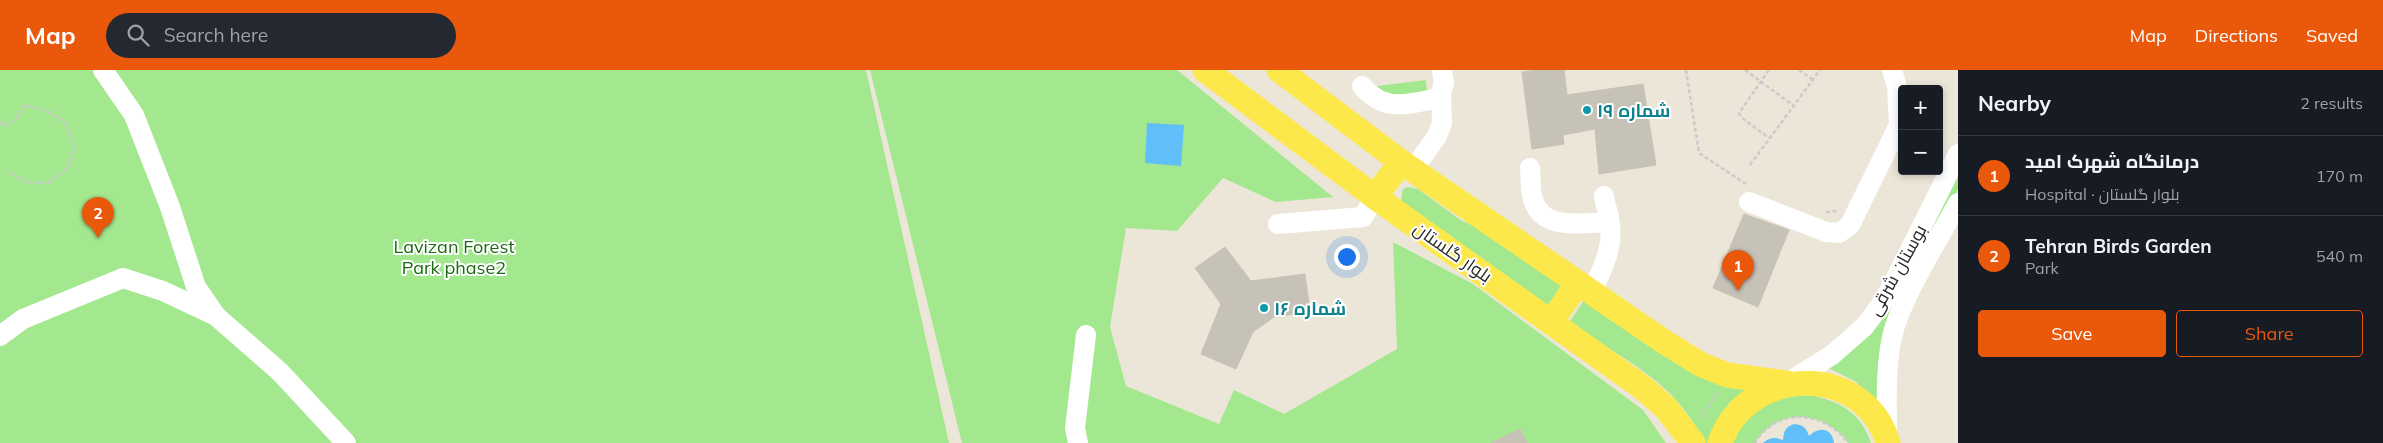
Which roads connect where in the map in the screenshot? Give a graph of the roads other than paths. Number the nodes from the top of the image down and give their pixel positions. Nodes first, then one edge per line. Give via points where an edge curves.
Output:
1 (103, 70) edge
2 (1278, 70) edge
3 (1892, 70) edge
4 (1208, 71) edge
5 (1437, 72) edge
6 (1362, 86) dead end
7 (1441, 95) junction
8 (1958, 154) edge
9 (1407, 166) junction
10 (1530, 168) dead end
11 (1748, 193) road end
12 (1608, 196) dead end
13 (1375, 197) junction
14 (1958, 203) edge
15 (1609, 220) junction
16 (1278, 224) dead end
17 (1585, 288) junction
18 (216, 316) junction
19 (1551, 322) junction
20 (2, 331) edge
21 (1086, 335) dead end
22 (1787, 383) junction
23 (1887, 441) edge
24 (346, 443) edge
25 (1078, 443) edge
26 (1693, 443) edge
27 (1720, 443) edge

1 - 18 street via 134,115 170,207 196,287
2 - 9 main road
3 - 11 street via 1898,87 1899,125 1850,225 1839,233 1826,232
4 - 13 main road, بلوار گلستان
5 - 7 street via 1444,83
6 - 7 street via 1370,95 1390,105
7 - 9 street via 1442,123 1437,136
8 - 22 street, بوستان شرقی via 1883,302 1864,327 1832,355
9 - 13 main road
9 - 17 main road
10 - 15 street via 1532,196 1545,217 1555,223 1567,224
12 - 15 street via 1606,212
13 - 16 street via 1363,216
13 - 19 main road, بلوار گلستان
14 - 23 street, بوستان شرقی via 1918,277 1893,336
15 - 17 street via 1607,258
17 - 19 main road
17 - 22 main road via 1700,364 1727,375
18 - 20 street via 164,291 123,278 23,319
18 - 24 street via 280,372
19 - 26 main road, بلوار گلستان via 1643,388 1666,408
21 - 25 street via 1075,428
22 - 23 main road via 1823,384 1855,398 1879,423
22 - 27 main road via 1764,392 1743,407 1731,420

